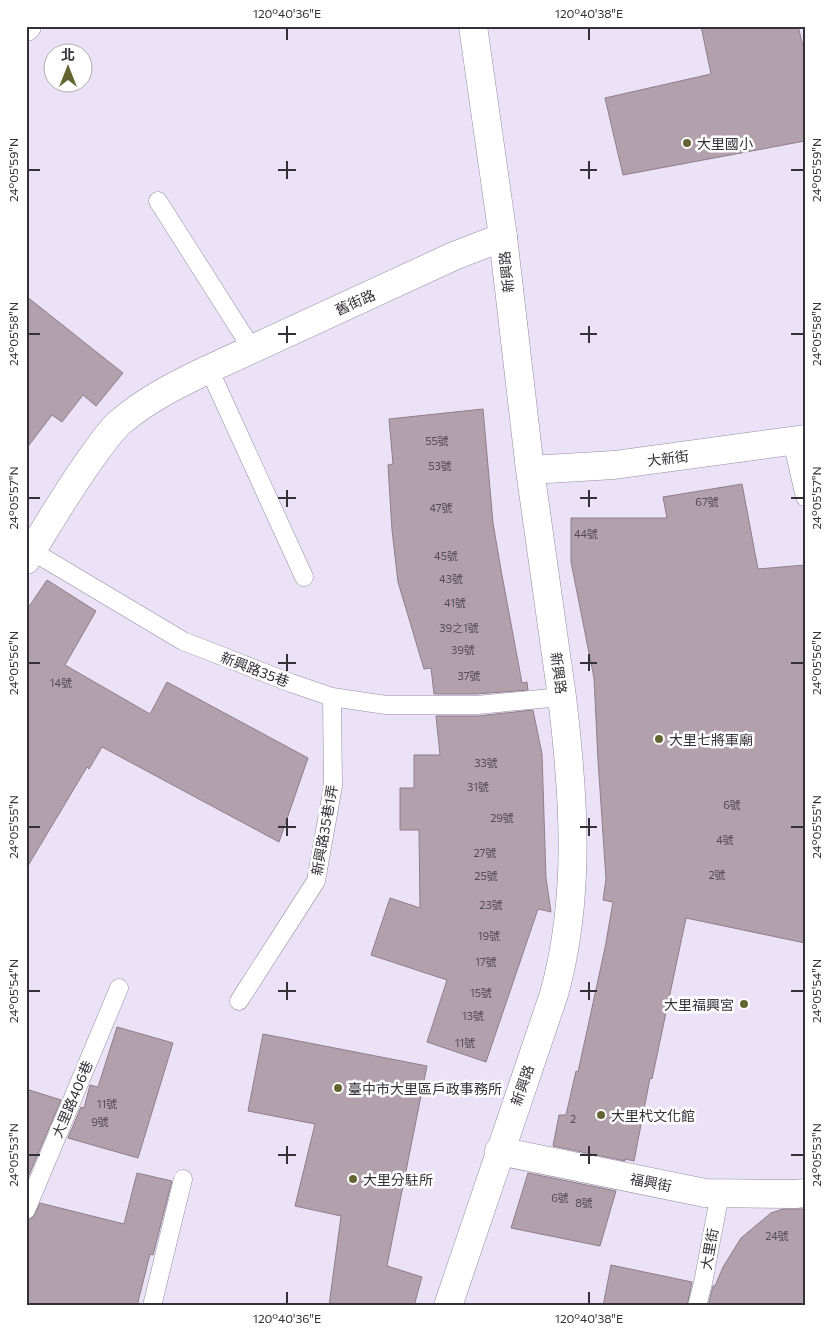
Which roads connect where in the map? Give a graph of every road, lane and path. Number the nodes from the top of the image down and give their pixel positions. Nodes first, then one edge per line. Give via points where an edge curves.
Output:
1 (474, 26) edge
2 (158, 201) dead end
3 (503, 237) junction
4 (252, 349) junction
5 (209, 370) junction
6 (799, 440) edge
7 (530, 470) junction
8 (805, 497) edge
9 (29, 555) edge
10 (304, 578) dead end
11 (332, 697) junction
12 (562, 698) junction
13 (119, 988) dead end
14 (238, 1001) dead end
15 (500, 1151) junction
16 (183, 1178) dead end
17 (805, 1192) edge
18 (720, 1193) junction
19 (26, 1210) edge
20 (152, 1306) edge
21 (448, 1306) edge
22 (697, 1306) edge

1 - 3 street, 新興路
2 - 4 lane
3 - 4 street, 舊街路 via 454,256
3 - 7 street, 新興路
4 - 5 street, 舊街路
5 - 9 street, 舊街路 via 142,404 116,426 72,484
5 - 10 lane
6 - 7 street, 大新街 via 614,465
6 - 8 lane
7 - 12 street, 新興路
9 - 11 lane, 新興路35巷 via 183,641
11 - 12 lane, 新興路35巷 via 386,704 477,704
11 - 14 lane, 新興路35巷1弄 via 334,786 316,881
12 - 15 street, 新興路 via 574,849 569,921 554,994
13 - 19 lane, 大里路406巷
15 - 18 street, 福興街 via 704,1193
15 - 21 street, 新興路
16 - 20 lane
17 - 18 street, 福興街
18 - 22 lane, 大里街

